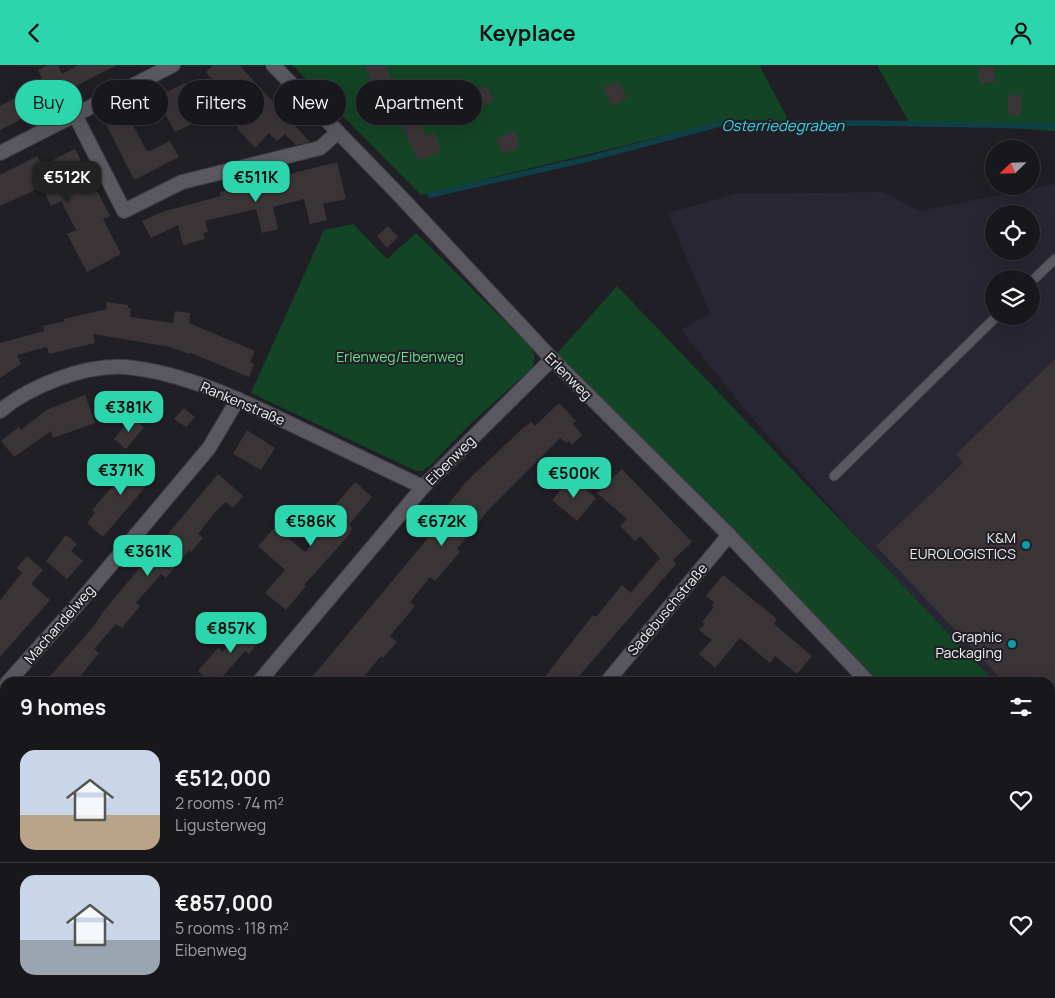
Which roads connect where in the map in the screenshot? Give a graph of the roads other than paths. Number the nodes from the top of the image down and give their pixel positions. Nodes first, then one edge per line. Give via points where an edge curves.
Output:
1 (173, 65) edge
2 (273, 65) edge
3 (82, 111) edge
4 (55, 125) edge
5 (80, 125) edge
6 (338, 132) junction
7 (0, 153) edge
8 (1055, 259) edge
9 (1040, 274) edge
10 (988, 325) edge
11 (552, 359) junction
12 (238, 399) junction
13 (0, 411) edge
14 (834, 476) dead end
15 (424, 487) junction
16 (729, 535) junction
17 (12, 677) edge
18 (263, 677) edge
19 (611, 677) edge
20 (863, 677) edge

1 - 3 street
2 - 6 street, Erlenweg
4 - 7 street
5 - 6 street via 124,211 182,182 320,148
6 - 11 street, Erlenweg
8 - 9 lane
10 - 14 lane
11 - 15 street, Eibenweg
11 - 16 street, Erlenweg
12 - 13 street, Rankenstraße via 171,375 124,367 81,372 42,384 14,399
12 - 15 street, Rankenstraße
12 - 17 street, Machandelweg via 210,448
15 - 18 street, Eibenweg
16 - 19 street, Sadebuschstraße
16 - 20 street, Erlenweg

